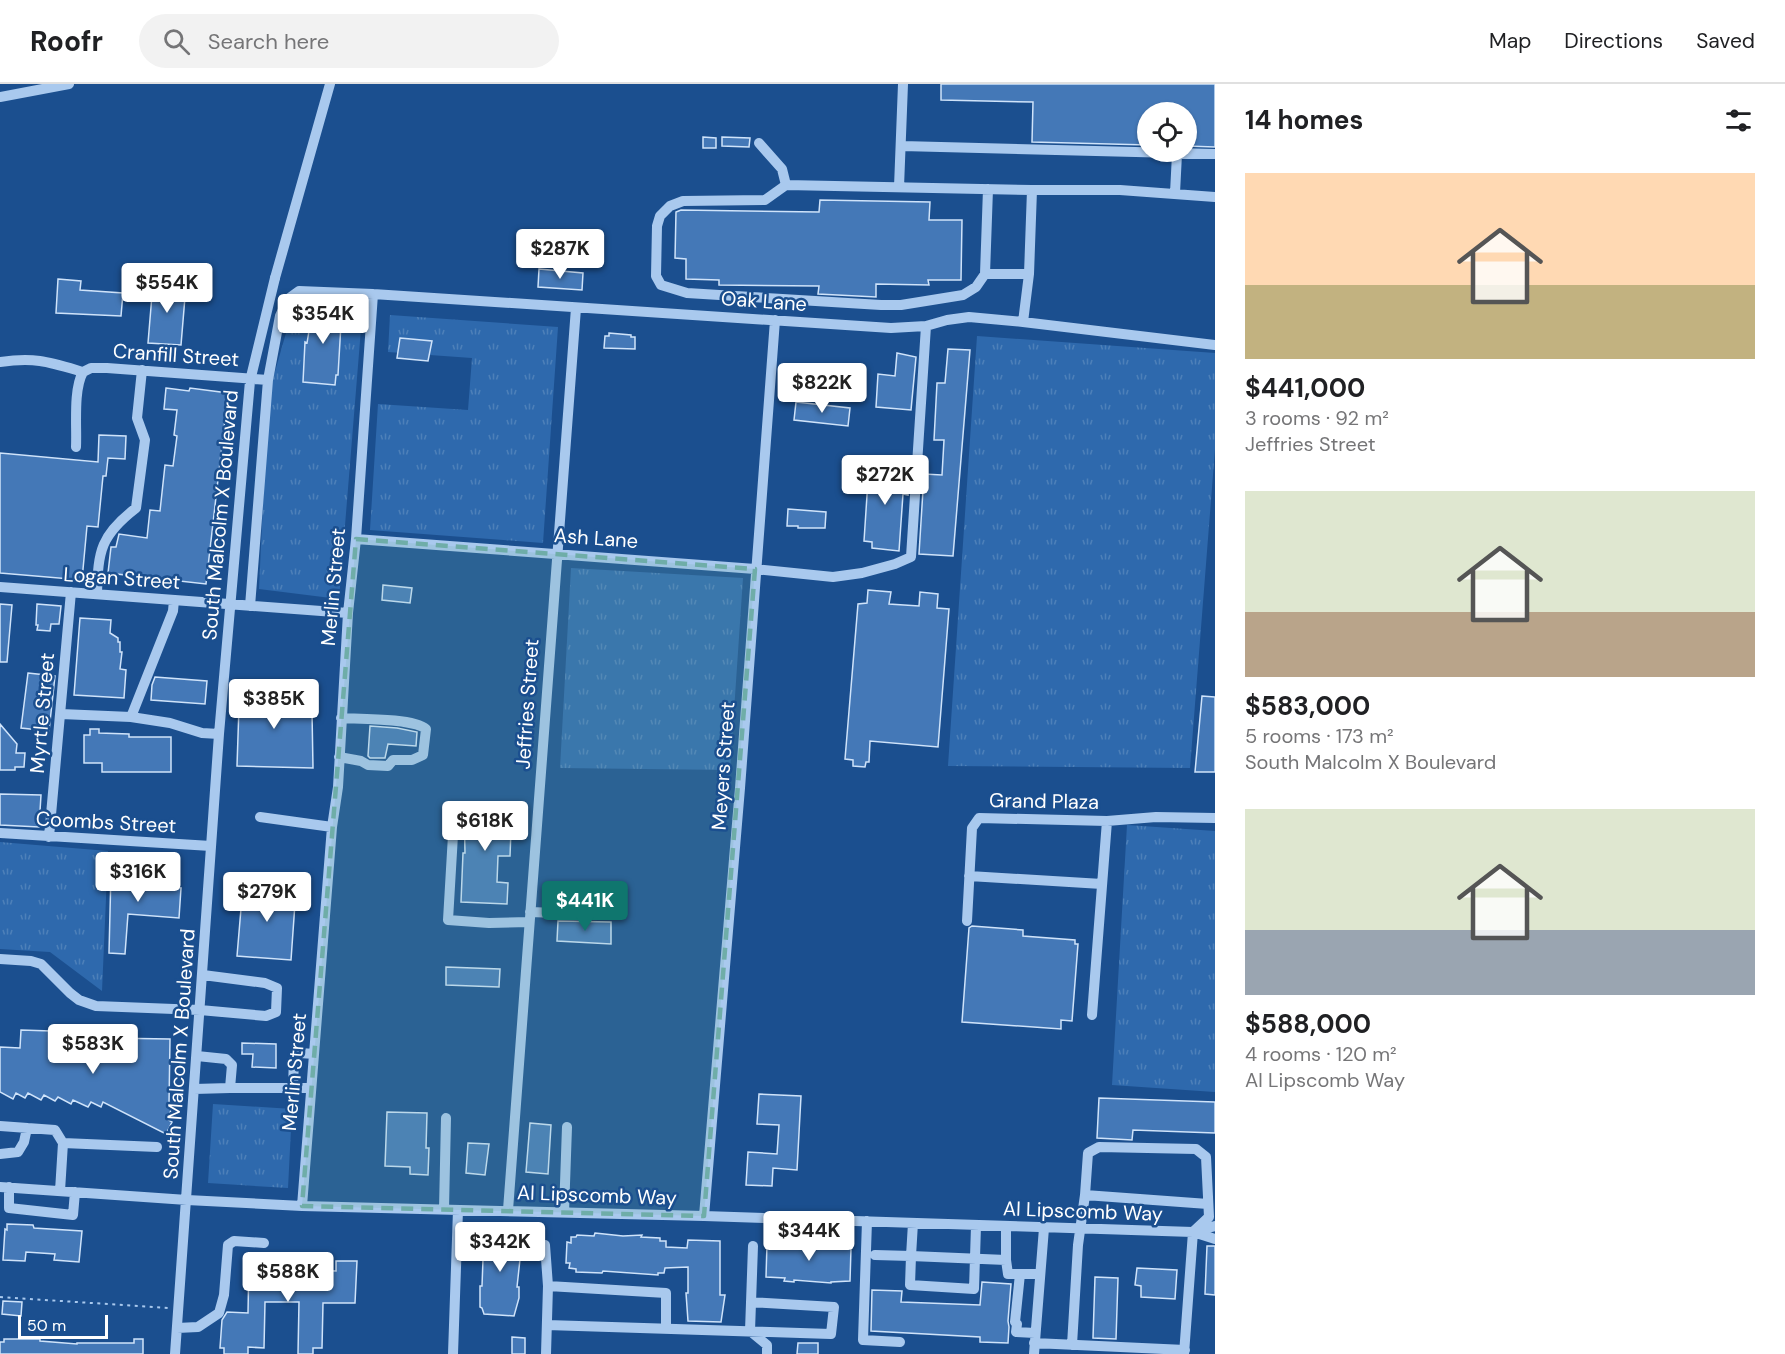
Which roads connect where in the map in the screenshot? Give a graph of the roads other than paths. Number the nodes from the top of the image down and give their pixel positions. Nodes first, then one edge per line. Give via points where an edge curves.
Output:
1 (69, 84) edge
2 (330, 84) edge
3 (903, 84) edge
4 (0, 97) edge
5 (759, 144) dead end
6 (902, 147) junction
7 (1137, 153) edge
8 (1197, 154) edge
9 (1215, 154) edge
10 (1177, 162) edge
11 (786, 185) junction
12 (899, 187) junction
13 (988, 189) junction
14 (1032, 190) junction
15 (1175, 193) junction
16 (1215, 197) edge
17 (985, 274) junction
18 (1029, 274) junction
19 (373, 294) junction
20 (576, 308) junction
21 (775, 320) junction
22 (1023, 322) junction
23 (926, 326) junction
24 (1215, 345) edge
25 (0, 362) edge
26 (142, 370) junction
27 (83, 372) junction
28 (268, 380) junction
29 (76, 447) dead end
30 (356, 539) junction
31 (557, 553) junction
32 (755, 569) junction
33 (0, 587) edge
34 (70, 592) junction
35 (98, 594) junction
36 (174, 600) junction
37 (230, 605) junction
38 (250, 606) junction
39 (348, 613) junction
40 (61, 714) junction
41 (131, 717) junction
42 (341, 718) junction
43 (219, 734) junction
44 (339, 757) junction
45 (260, 817) dead end
46 (1215, 818) edge
47 (1107, 821) junction
48 (332, 827) junction
49 (0, 833) edge
50 (453, 835) dead end
51 (49, 837) junction
52 (211, 846) junction
53 (969, 876) junction
54 (1102, 884) junction
55 (612, 915) dead end
56 (530, 917) junction
57 (967, 921) dead end
58 (0, 959) edge
59 (203, 975) junction
60 (200, 1010) junction
61 (1092, 1015) dead end
62 (314, 1054) junction
63 (197, 1056) junction
64 (230, 1088) junction
65 (311, 1088) junction
66 (194, 1089) junction
67 (293, 1089) junction
68 (446, 1118) dead end
69 (0, 1126) edge
70 (567, 1127) dead end
71 (27, 1128) junction
72 (63, 1143) junction
73 (157, 1147) dead end
74 (0, 1154) edge
75 (5, 1187) edge
76 (41, 1190) junction
77 (60, 1191) junction
78 (75, 1192) junction
79 (1085, 1195) junction
80 (1210, 1199) edge
81 (187, 1200) junction
82 (302, 1206) junction
83 (444, 1209) junction
84 (458, 1210) junction
85 (508, 1210) junction
86 (38, 1211) junction
87 (564, 1212) junction
88 (704, 1216) junction
89 (867, 1221) junction
90 (914, 1223) junction
91 (976, 1226) junction
92 (1006, 1226) junction
93 (1215, 1226) edge
94 (1044, 1228) junction
95 (1081, 1229) junction
96 (1193, 1232) junction
97 (1215, 1239) edge
98 (264, 1243) dead end
99 (545, 1245) dead end
100 (753, 1246) dead end
101 (875, 1256) dead end
102 (911, 1256) junction
103 (976, 1259) junction
104 (1006, 1260) junction
105 (1020, 1274) junction
106 (1040, 1274) junction
107 (548, 1286) junction
108 (751, 1302) junction
109 (1017, 1304) junction
110 (1038, 1305) junction
111 (547, 1325) junction
112 (177, 1328) junction
113 (666, 1329) junction
114 (750, 1331) junction
115 (900, 1342) dead end
116 (1034, 1344) edge
117 (1072, 1345) junction
118 (1185, 1352) edge
119 (175, 1354) edge
120 (453, 1354) edge
121 (546, 1354) edge
122 (766, 1354) edge

1 - 4 street
2 - 37 street, South Malcolm X Boulevard, bridge via 269,298 250,381
3 - 6 street
5 - 11 street via 782,169
6 - 7 street
6 - 12 street
8 - 9 street
10 - 15 street
11 - 12 street
11 - 17 street via 765,200 683,201 670,206 657,226 656,276 661,285 687,293 901,304 963,295 976,287
12 - 13 street
13 - 14 street
13 - 17 street
14 - 15 street
14 - 18 street
15 - 16 street
17 - 18 street
18 - 22 street
19 - 20 street, Oak Lane
19 - 28 street, Oak Lane via 299,291 288,299 280,316
19 - 30 street, Merlin Street
20 - 21 street, Oak Lane
20 - 31 street, Jeffries Street
21 - 23 street, Oak Lane via 891,328
21 - 32 street, Meyers Street
22 - 23 street, Oak Lane via 969,317
22 - 24 street, Oak Lane
23 - 32 street, Ash Lane via 911,557 862,573 833,577
25 - 27 street via 39,359
26 - 27 street, Cranfill Street via 91,368
26 - 28 street, Cranfill Street
26 - 35 street via 137,418 145,440 136,508 116,524 101,549
27 - 29 street via 78,392
28 - 38 street
30 - 31 street, Ash Lane
30 - 39 street, Merlin Street
31 - 32 street, Ash Lane
31 - 56 street, Jeffries Street
32 - 88 street, Meyers Street
33 - 34 street, Logan Street
34 - 35 street, Logan Street
34 - 40 street, Myrtle Street
35 - 36 street, Logan Street
36 - 37 street, Logan Street
36 - 41 street
37 - 38 street, Logan Street
37 - 43 street, South Malcolm X Boulevard
38 - 39 street, Logan Street
39 - 42 street, Merlin Street
40 - 41 street
40 - 51 street, Myrtle Street
41 - 43 street
42 - 44 street, Merlin Street
42 - 44 street via 421,724 426,729 423,755 412,760 393,760 388,766
43 - 52 street, South Malcolm X Boulevard
44 - 48 street, Merlin Street
45 - 48 street
46 - 47 street, Grand Plaza
47 - 53 street, Grand Plaza via 979,818 972,828
47 - 54 street
48 - 62 street, Merlin Street
49 - 51 street, Coombs Street
50 - 56 street via 448,920 489,922
51 - 52 street, Coombs Street
52 - 59 street, South Malcolm X Boulevard
53 - 54 street
53 - 57 street, Grand Plaza
54 - 61 street
55 - 56 street
56 - 85 street, Jeffries Street
58 - 60 street via 41,964 79,1000 96,1006
59 - 60 street, South Malcolm X Boulevard
59 - 60 street via 265,982 277,988 276,1012 266,1016
60 - 63 street, South Malcolm X Boulevard
62 - 65 street, Merlin Street
62 - 67 street via 300,1053 294,1057
63 - 64 street via 226,1059 232,1065
63 - 66 street, South Malcolm X Boulevard
64 - 66 street
64 - 67 street
65 - 67 street
65 - 82 street, Merlin Street
66 - 81 street, South Malcolm X Boulevard
68 - 83 street
69 - 71 street
70 - 87 street
71 - 72 street via 55,1130
71 - 74 street via 18,1152
72 - 73 street
72 - 77 street
75 - 76 street, Al Lipscomb Way
75 - 86 street via 9,1208
76 - 77 street, Al Lipscomb Way
76 - 86 street
77 - 78 street, Al Lipscomb Way
78 - 81 street, Al Lipscomb Way
78 - 86 street via 73,1215
79 - 80 street
79 - 80 street via 1088,1153 1099,1147 1196,1149 1206,1156
79 - 95 street
80 - 96 street via 1209,1217
81 - 82 street, Al Lipscomb Way
81 - 112 street, South Malcolm X Boulevard
82 - 83 street, Al Lipscomb Way
83 - 84 street, Al Lipscomb Way
84 - 85 street, Al Lipscomb Way
84 - 120 street
85 - 87 street, Al Lipscomb Way
87 - 88 street, Al Lipscomb Way
88 - 89 street, Al Lipscomb Way
89 - 90 street, Al Lipscomb Way
89 - 115 street via 863,1340
90 - 91 street, Al Lipscomb Way
90 - 102 street
91 - 92 street, Al Lipscomb Way
91 - 103 street
92 - 94 street, Al Lipscomb Way
92 - 104 street
93 - 96 street, Al Lipscomb Way
94 - 95 street, Al Lipscomb Way
94 - 106 street
95 - 96 street, Al Lipscomb Way
95 - 117 street
96 - 97 street, Al Lipscomb Way
96 - 118 street
98 - 112 street via 234,1241 228,1245 219,1313 198,1327
99 - 107 street
100 - 108 street
101 - 102 street
102 - 103 street
102 - 103 street via 910,1285 974,1289
103 - 104 street
104 - 105 street via 1008,1274
105 - 106 street
105 - 109 street
106 - 110 street
107 - 111 street
107 - 113 street via 666,1293
108 - 114 street
108 - 114 street via 834,1307 831,1334
109 - 110 street
109 - 116 street via 1016,1332
110 - 116 street
111 - 113 street
111 - 121 street
112 - 119 street, South Malcolm X Boulevard
113 - 114 street
114 - 122 street via 767,1345
116 - 117 street
117 - 118 street

